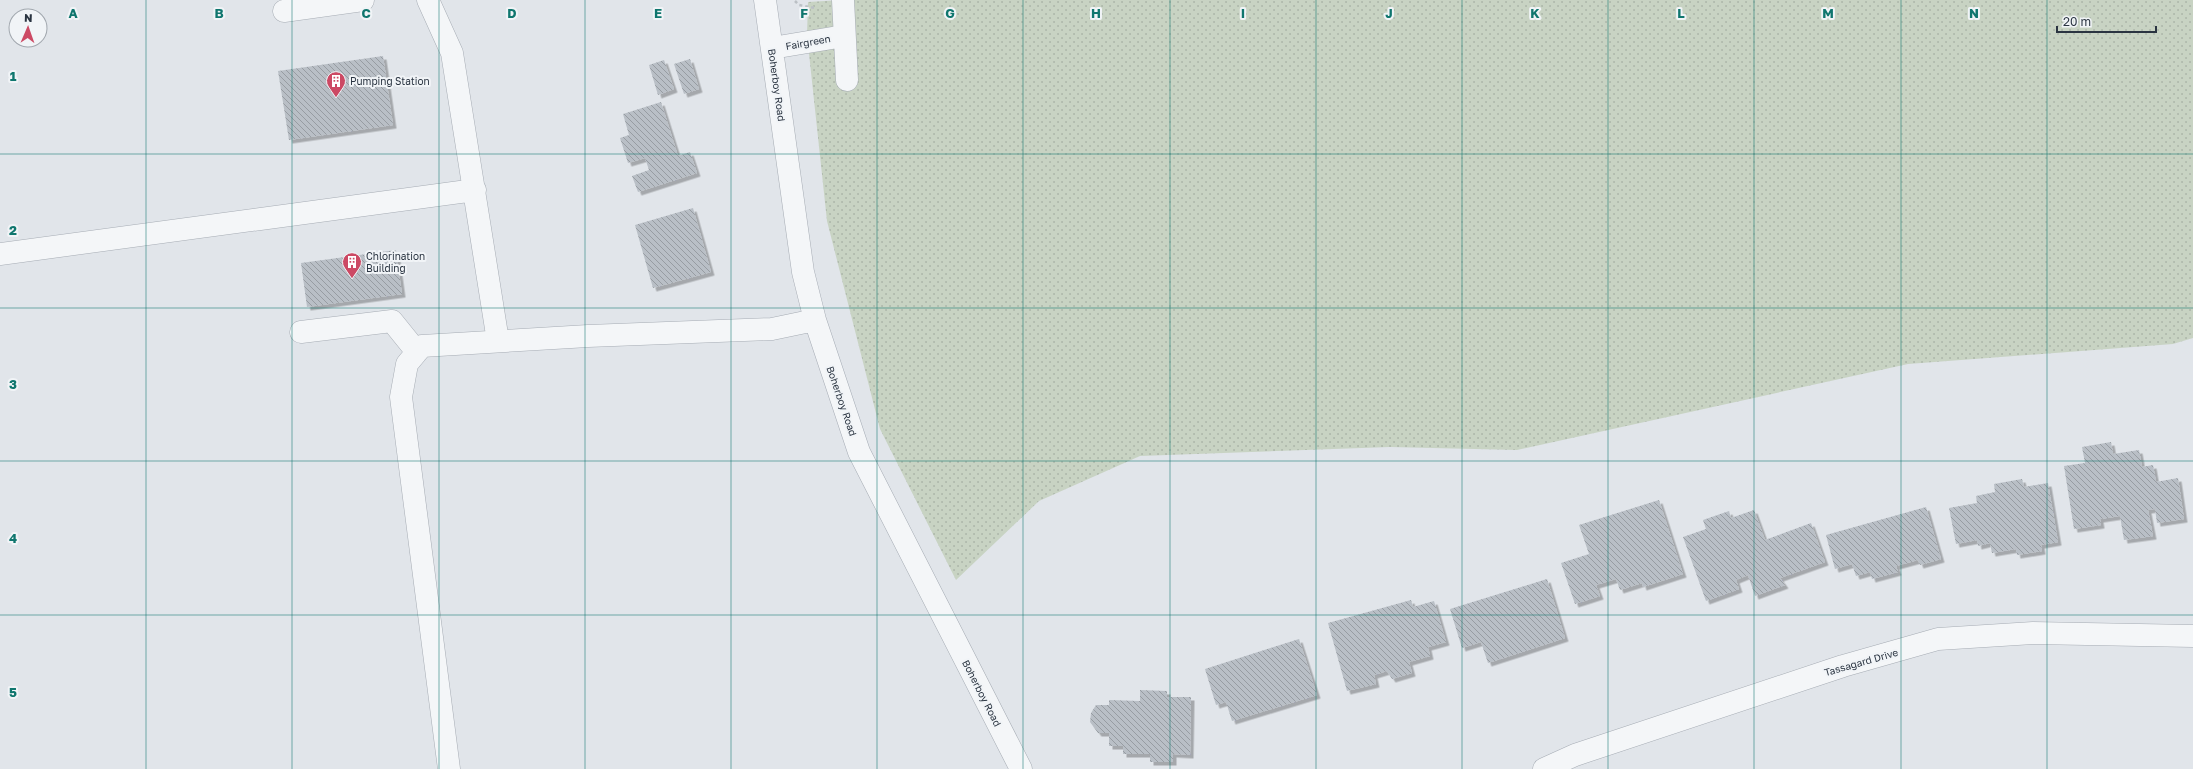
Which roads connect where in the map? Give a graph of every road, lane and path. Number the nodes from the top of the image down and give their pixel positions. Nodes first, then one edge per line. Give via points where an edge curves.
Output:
1 (363, 0) edge
2 (428, 0) edge
3 (765, 0) edge
4 (794, 0) edge
5 (843, 0) edge
6 (817, 4) dead end
7 (284, 11) dead end
8 (844, 36) junction
9 (772, 48) junction
10 (847, 80) dead end
11 (475, 190) junction
12 (0, 254) edge
13 (815, 320) junction
14 (301, 332) dead end
15 (498, 341) junction
16 (417, 352) junction
17 (2193, 636) edge
18 (449, 769) edge
19 (1021, 769) edge
20 (1544, 769) edge

1 - 7 street
2 - 11 street via 452,53
3 - 9 street, Boherboy Road
4 - 6 path via 799,5 814,9
5 - 8 street, Fairgreen
8 - 9 street, Fairgreen
8 - 10 street, Fairgreen
9 - 13 street, Boherboy Road via 803,272
11 - 12 street
11 - 15 street
13 - 15 street via 772,329
13 - 19 street, Boherboy Road via 860,452
14 - 16 street via 392,321
15 - 16 street via 422,346
16 - 18 street via 407,364 401,397
17 - 20 street, Tassagard Drive via 2033,633 1938,639 1828,671 1575,755

